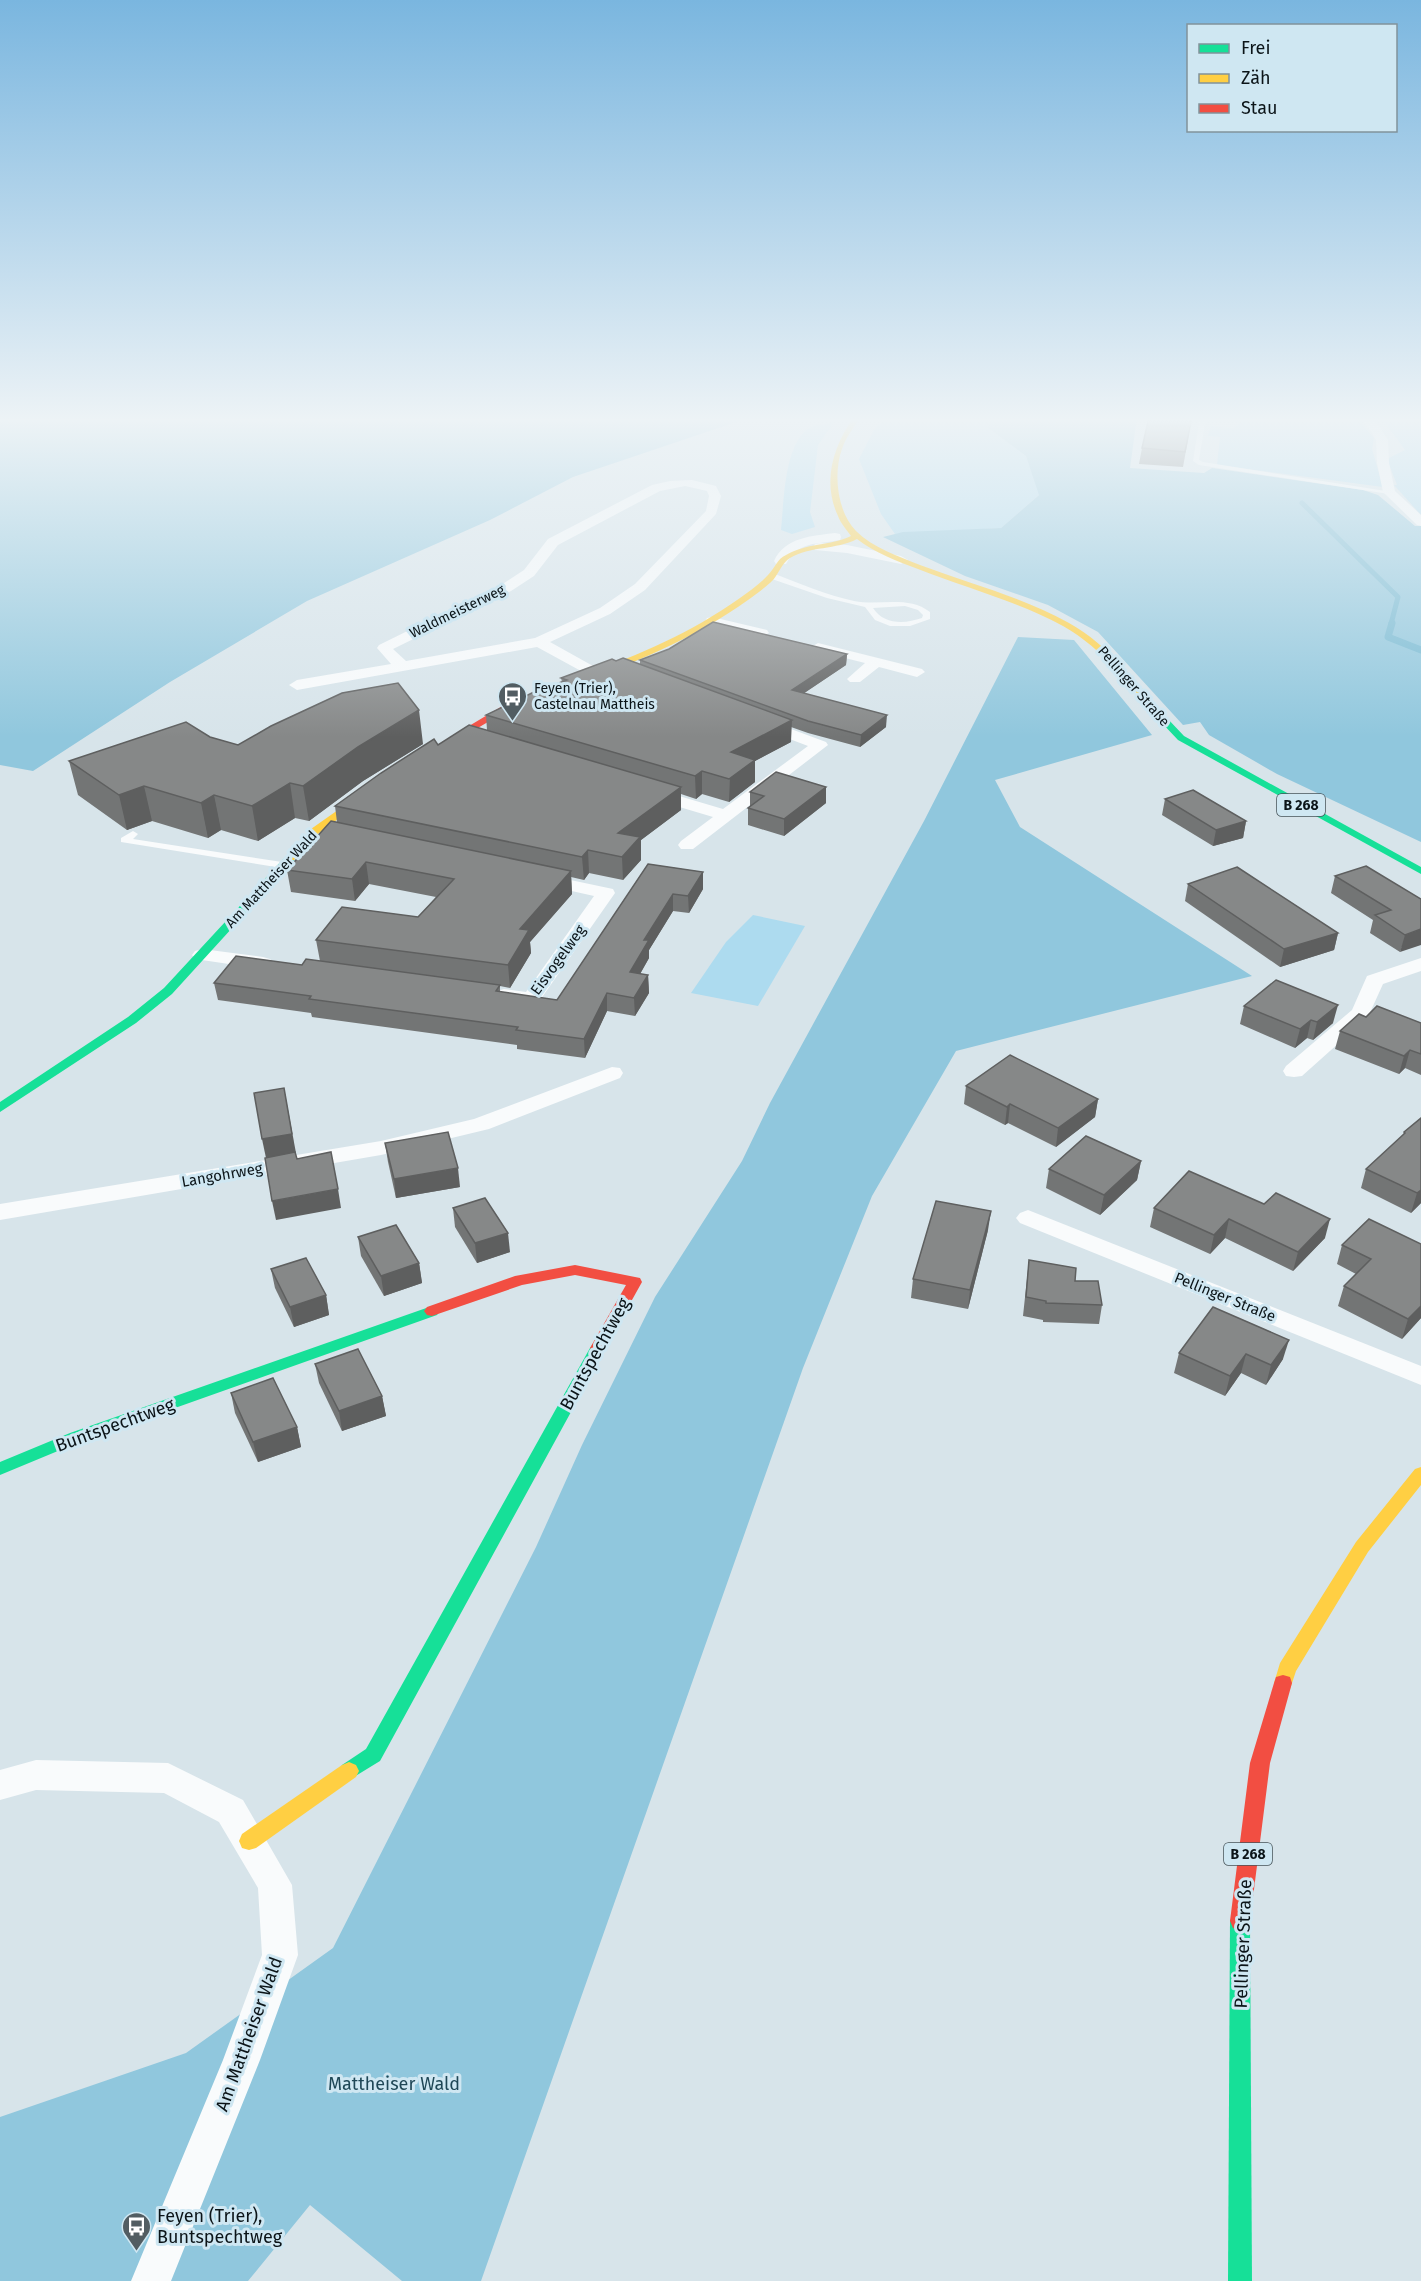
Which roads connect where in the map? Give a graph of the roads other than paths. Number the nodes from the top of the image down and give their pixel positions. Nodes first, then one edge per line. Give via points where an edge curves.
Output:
1 (588, 523) edge
2 (701, 523) edge
3 (845, 523) edge
4 (855, 534) junction
5 (820, 547) junction
6 (781, 561) junction
7 (903, 561) junction
8 (772, 576) junction
9 (868, 605) junction
10 (711, 621) junction
11 (777, 637) edge
12 (539, 642) junction
13 (800, 643) edge
14 (876, 662) junction
15 (402, 666) junction
16 (613, 668) junction
17 (917, 672) dead end
18 (597, 674) junction
19 (635, 676) edge
20 (855, 679) dead end
21 (574, 682) edge
22 (297, 685) dead end
23 (541, 694) edge
24 (744, 717) edge
25 (457, 735) junction
26 (479, 742) edge
27 (420, 759) edge
28 (382, 782) edge
29 (636, 789) edge
30 (726, 815) junction
31 (315, 831) junction
32 (133, 834) dead end
33 (338, 836) edge
34 (687, 845) dead end
35 (282, 865) junction
36 (1421, 872) edge
37 (525, 876) edge
38 (202, 955) junction
39 (1421, 964) edge
40 (284, 966) edge
41 (484, 993) edge
42 (1294, 1071) dead end
43 (612, 1073) dead end
44 (0, 1108) edge
45 (0, 1212) edge
46 (1028, 1218) dead end
47 (1421, 1376) edge
48 (0, 1469) edge
49 (1421, 1473) edge
50 (0, 1785) edge
51 (249, 1841) junction
52 (151, 2281) edge
53 (1240, 2281) edge

1 - 15 street, Waldmeisterweg via 553,542 529,573 506,588 384,648
2 - 12 street, Waldmeisterweg via 640,587 605,611
3 - 4 street, Pellinger Straße / B 268
4 - 5 street via 848,542
4 - 6 street via 796,545
4 - 7 street, Pellinger Straße / B 268
5 - 6 street
5 - 7 street
6 - 8 street
7 - 36 street, Pellinger Straße / B 268 via 1070,626 1100,646 1180,738
8 - 9 lane via 820,594
8 - 10 street
9 - 9 lane via 875,617 893,624 918,622 926,619 927,614 907,604
10 - 11 street
10 - 16 street via 668,645
12 - 15 street, Waldmeisterweg
12 - 18 street
13 - 14 street
14 - 17 street
14 - 20 street
15 - 22 street, Waldmeisterweg
16 - 18 street
16 - 19 street
18 - 21 street
23 - 25 street via 507,707
24 - 30 street via 820,745
25 - 26 street
25 - 27 street
28 - 31 street, Am Mattheiser Wald
29 - 30 street
30 - 34 street
31 - 33 street
31 - 35 street, Am Mattheiser Wald
32 - 35 lane via 124,840
35 - 38 street, Am Mattheiser Wald
37 - 41 street, Eisvogelweg via 606,893 531,999
38 - 40 street
38 - 44 street, Am Mattheiser Wald via 168,991 132,1020
39 - 42 street via 1374,980 1361,1013
43 - 45 street, Langohrweg via 481,1124 381,1148
46 - 47 street, Pellinger Straße
48 - 51 street, Buntspechtweg via 76,1437 520,1280 575,1270 635,1282 373,1755
49 - 53 street, Pellinger Straße / B 268 via 1362,1547 1287,1669 1260,1763 1240,1911
50 - 51 street, Am Mattheiser Wald via 36,1775 168,1778 231,1811
51 - 52 street, Am Mattheiser Wald via 274,1885 280,1955

